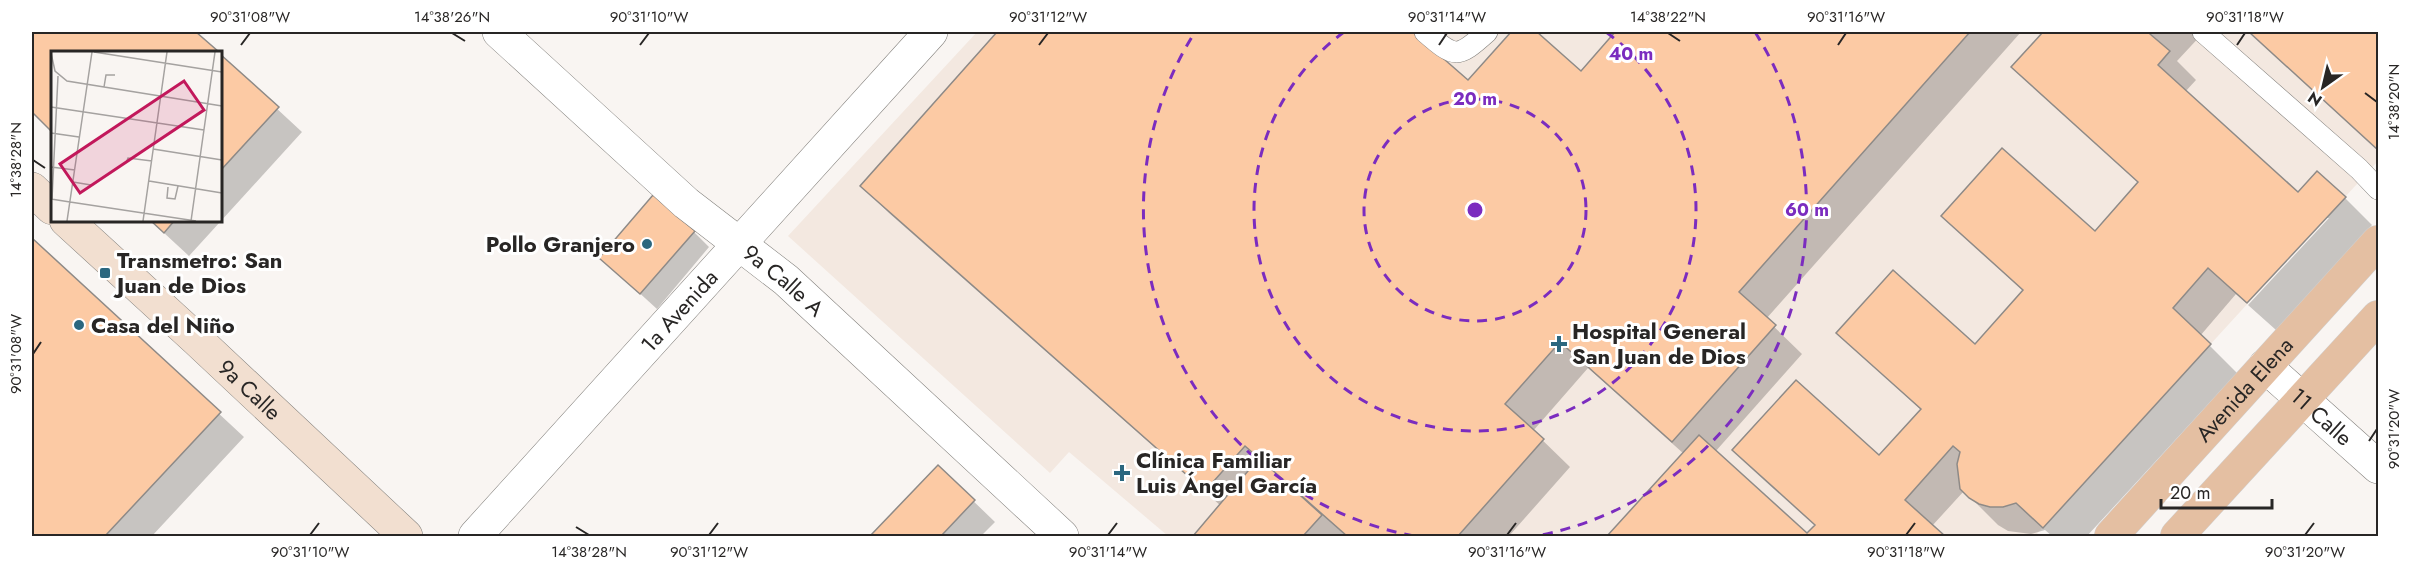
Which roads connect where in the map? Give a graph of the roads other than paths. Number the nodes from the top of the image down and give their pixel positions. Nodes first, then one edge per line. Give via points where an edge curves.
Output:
1 (498, 32) edge
2 (931, 32) edge
3 (1425, 32) edge
4 (1487, 32) edge
5 (2203, 32) edge
6 (32, 189) edge
7 (2379, 189) edge
8 (51, 207) edge
9 (68, 222) edge
10 (2379, 242) edge
11 (739, 244) junction
12 (2379, 317) edge
13 (2265, 366) junction
14 (2303, 399) junction
15 (2379, 467) edge
16 (406, 537) edge
17 (475, 537) edge
18 (1062, 537) edge
19 (2111, 537) edge
20 (2177, 537) edge

1 - 11 street, 9a Calle A via 686,203
2 - 11 street, 1a Avenida
3 - 4 lane via 1446,50 1457,53
5 - 7 lane
6 - 8 main road
9 - 16 main road, 9a Calle
10 - 13 main road, Avenida Elena
11 - 17 street, 1a Avenida
11 - 18 street, 9a Calle A via 786,280
12 - 14 main road
13 - 14 street, 11 Calle
13 - 19 main road, Avenida Elena
14 - 15 street, 11 Calle
14 - 20 main road

